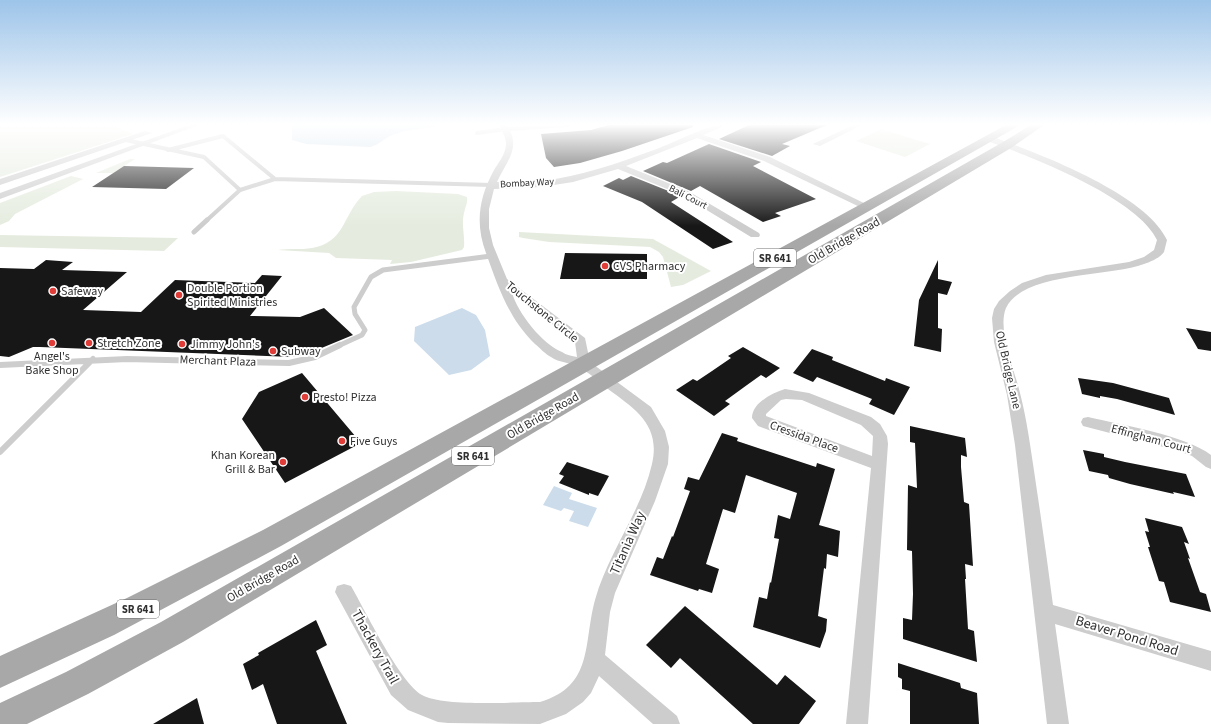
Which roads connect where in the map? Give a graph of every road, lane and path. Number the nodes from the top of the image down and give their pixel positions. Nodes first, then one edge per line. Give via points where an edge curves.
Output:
1 (70, 159) edge
2 (101, 159) edge
3 (205, 159) edge
4 (251, 159) edge
5 (505, 159) edge
6 (637, 159) edge
7 (765, 159) edge
8 (954, 159) edge
9 (983, 159) edge
10 (1043, 159) edge
11 (618, 166) junction
12 (275, 179) junction
13 (0, 182) edge
14 (492, 185) junction
15 (240, 190) junction
16 (0, 196) edge
17 (867, 207) junction
18 (194, 232) dead end
19 (755, 235) dead end
20 (491, 256) junction
21 (502, 280) junction
22 (93, 359) junction
23 (584, 364) junction
24 (0, 365) edge
25 (605, 380) junction
26 (1088, 422) dead end
27 (0, 452) edge
28 (1211, 463) edge
29 (879, 465) junction
30 (344, 592) dead end
31 (1043, 611) junction
32 (595, 659) junction
33 (1211, 661) edge
34 (0, 672) edge
35 (0, 720) edge
36 (669, 724) edge
37 (857, 724) edge
38 (1058, 724) edge

1 - 13 street
2 - 16 street
3 - 15 lane
4 - 12 lane
5 - 14 street, Touchstone Circle
6 - 11 street, Bombay Way
7 - 17 street
8 - 17 main road, Old Bridge Road / SR 641
9 - 25 main road, Old Bridge Road / SR 641
10 - 31 street, Old Bridge Lane via 1112,195 1152,222 1162,237 1162,246 1158,252 1137,264 1117,269 1068,274 1030,283 1008,298 999,314 998,335 1014,391 1025,458
11 - 14 street, Bombay Way via 556,182
11 - 19 street, Bali Court via 690,196
12 - 14 lane
12 - 15 lane
14 - 20 street, Touchstone Circle via 484,210 484,225
15 - 18 lane
17 - 23 main road, Old Bridge Road / SR 641
20 - 21 street, Touchstone Circle
20 - 22 lane, Merchant Plaza via 383,270 373,274 354,307 354,313 364,325 362,335 307,360 289,363
21 - 23 street, Touchstone Circle via 581,341
21 - 23 street, Touchstone Circle via 514,310 548,349 556,355
22 - 24 lane, Merchant Plaza
22 - 27 lane
23 - 25 street, Titania Way
23 - 34 main road, Old Bridge Road / SR 641 via 166,595 74,640
25 - 32 street, Titania Way via 646,410 658,431 661,452 660,464 647,502 606,593
25 - 35 main road, Old Bridge Road / SR 641 via 172,632 77,683
26 - 28 street, Effingham Court via 1183,446 1197,452
29 - 29 street, Cressida Place via 763,422 759,418 759,412 776,397 796,394 866,421 880,436
29 - 37 street, Cressida Place
30 - 32 street, Thackery Trail via 398,688 415,703 438,711 540,713 560,707 584,686
31 - 33 street, Beaver Pond Road
31 - 38 street, Old Bridge Lane
32 - 36 street

